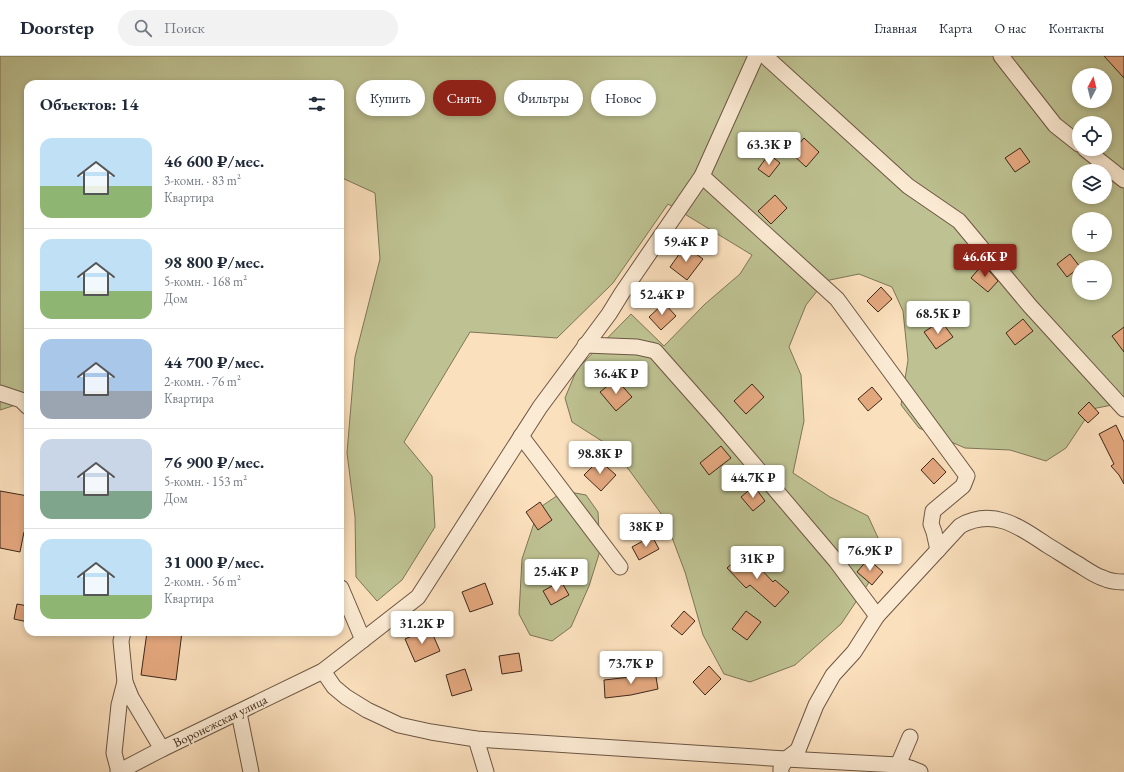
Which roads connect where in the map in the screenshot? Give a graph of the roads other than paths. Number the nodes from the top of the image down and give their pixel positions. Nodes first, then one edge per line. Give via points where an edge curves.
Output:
1 (756, 56) edge
2 (765, 56) edge
3 (1001, 56) edge
4 (1072, 138) edge
5 (1094, 156) edge
6 (702, 176) junction
7 (1124, 180) edge
8 (585, 345) junction
9 (0, 393) edge
10 (24, 403) edge
11 (1124, 408) edge
12 (521, 436) junction
13 (938, 550) junction
14 (620, 567) dead end
15 (1124, 582) edge
16 (344, 595) edge
17 (877, 616) junction
18 (122, 636) edge
19 (363, 640) junction
20 (323, 671) junction
21 (125, 682) junction
22 (239, 713) junction
23 (910, 737) dead end
24 (476, 739) junction
25 (162, 749) junction
26 (898, 765) junction
27 (784, 766) edge
28 (119, 772) edge
29 (251, 772) edge
30 (486, 772) edge
31 (920, 772) edge

1 - 6 street, Воронежская улица
2 - 11 street via 908,186 959,221 1030,306
3 - 4 street via 1055,125
5 - 7 street
6 - 8 street, Воронежская улица
6 - 13 street via 838,299 967,476 964,486 933,512 931,524
8 - 12 street, Воронежская улица
8 - 17 street via 637,347 655,351 836,561
9 - 10 street
12 - 14 street
12 - 19 street, Воронежская улица via 418,597
13 - 15 street via 960,526 969,521 986,518 1006,521 1027,531 1092,573 1104,579
13 - 17 street
16 - 19 street
17 - 27 street via 854,652 832,675 816,705 798,750
18 - 21 street
19 - 20 street, Воронежская улица
20 - 22 street, Воронежская улица
20 - 24 street via 334,687 346,697 399,725 437,734
21 - 25 street via 130,697
21 - 28 street via 114,753
22 - 25 street, Воронежская улица
22 - 29 street
23 - 26 street
24 - 27 street
24 - 30 street
25 - 28 street, Воронежская улица
26 - 27 street
26 - 31 street

